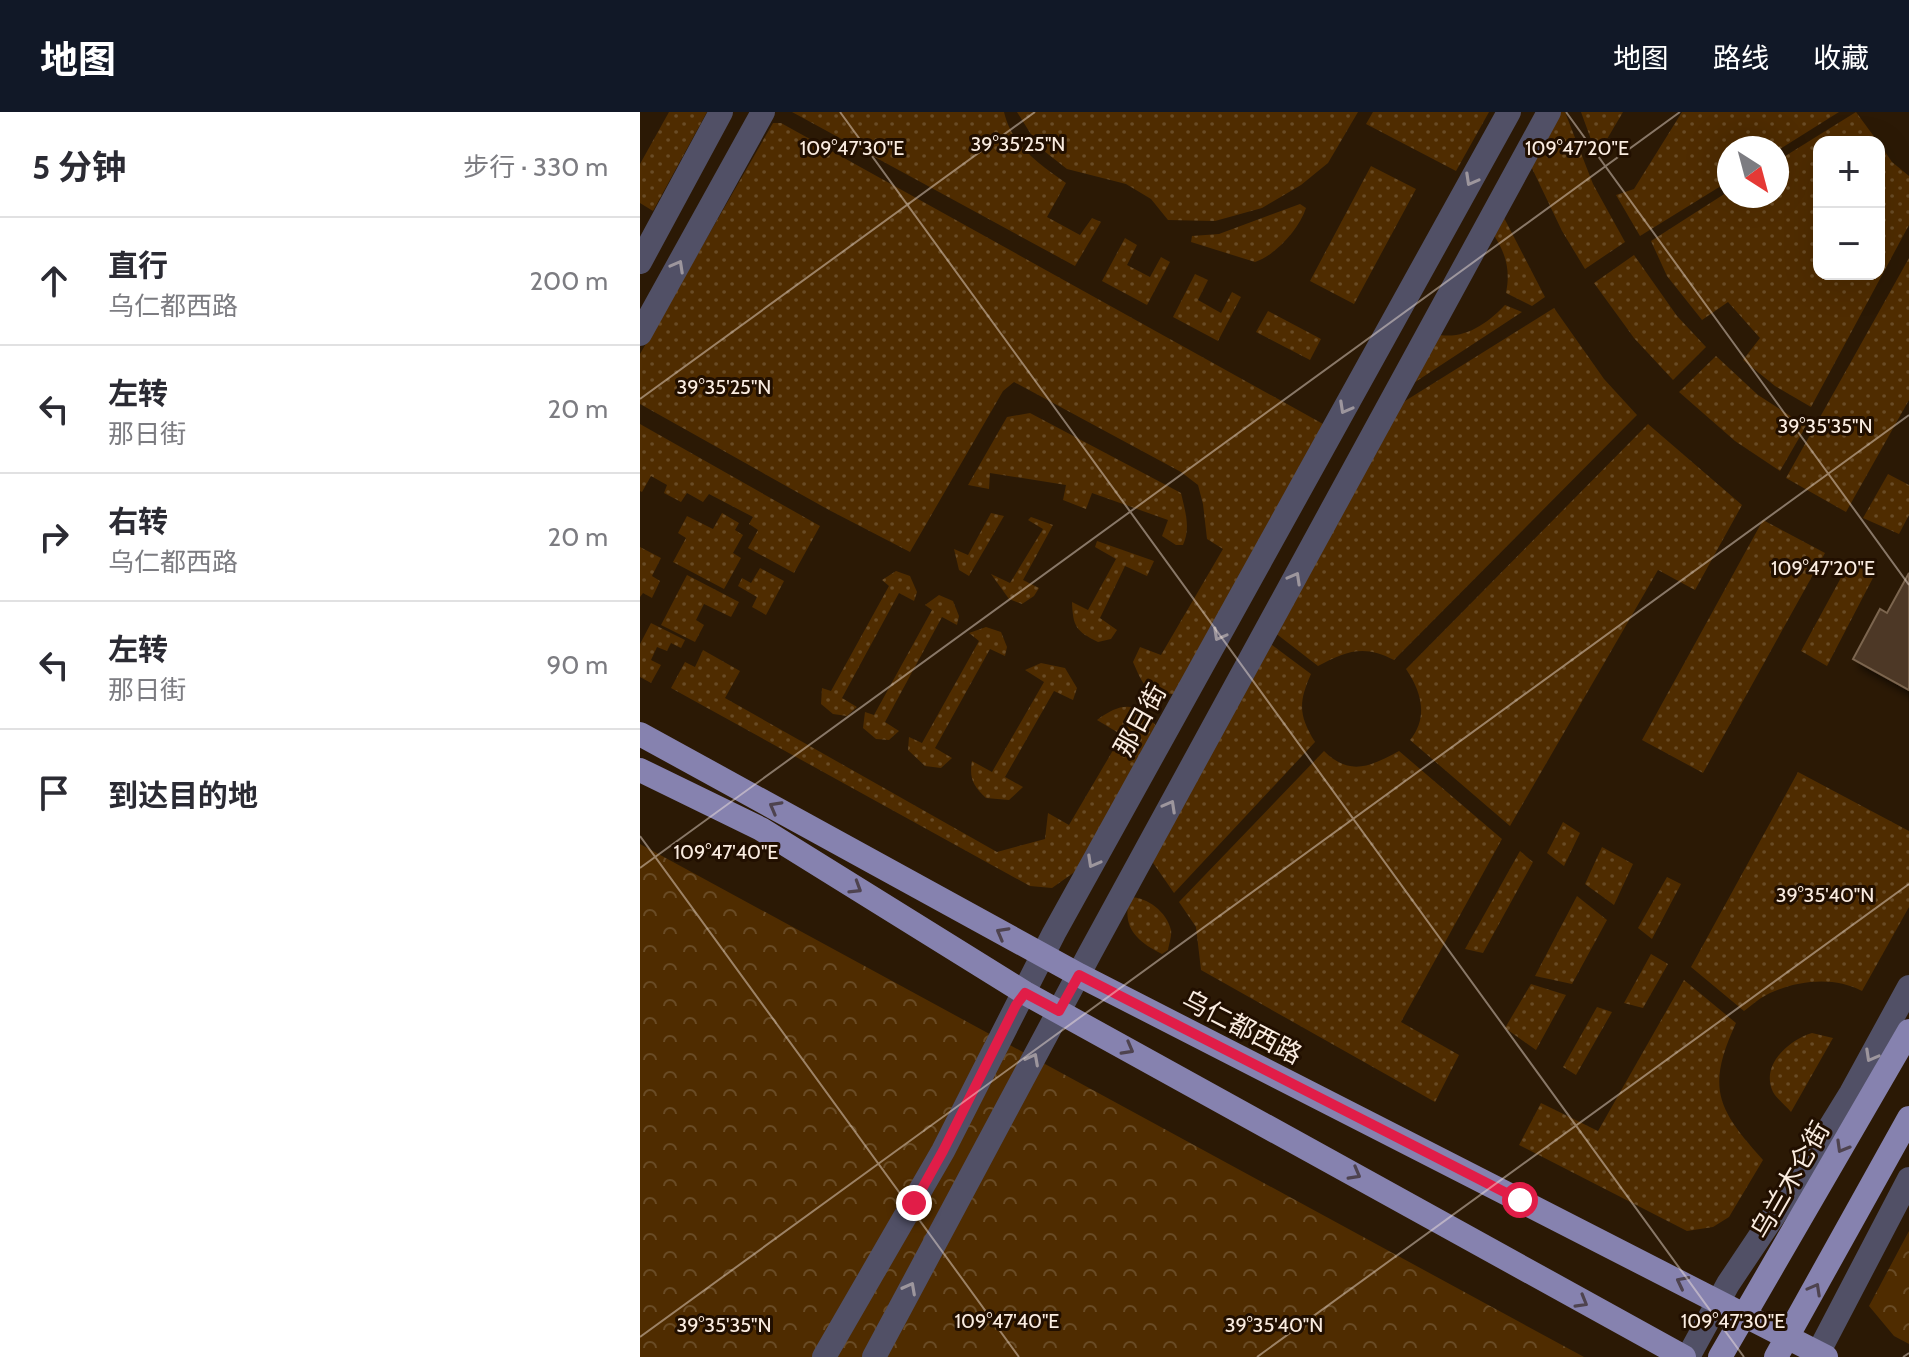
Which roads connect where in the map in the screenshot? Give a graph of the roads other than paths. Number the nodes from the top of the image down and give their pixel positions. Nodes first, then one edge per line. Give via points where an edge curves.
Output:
1 (721, 112) edge
2 (763, 112) edge
3 (1509, 112) edge
4 (1549, 112) edge
5 (640, 262) edge
6 (640, 334) edge
7 (640, 734) edge
8 (640, 770) edge
9 (1044, 956) junction
10 (1079, 975) junction
11 (1909, 987) edge
12 (1025, 993) junction
13 (1059, 1011) junction
14 (1909, 1031) edge
15 (1909, 1118) edge
16 (1909, 1179) edge
17 (1718, 1301) junction
18 (1746, 1314) junction
19 (1782, 1347) edge
20 (1820, 1356) edge
21 (824, 1357) edge
22 (874, 1357) edge
23 (1686, 1357) edge
24 (1720, 1357) edge

1 - 5 street
6 -> 2 street
3 -> 9 street, 那日街
10 -> 4 street
9 -> 7 main road, 乌仁都西路
8 -> 12 main road via 761,829
9 - 10 main road, 乌仁都西路
9 - 12 street, 那日街
10 - 13 street
17 -> 10 main road, 乌仁都西路
11 -> 17 street via 1851,1093
12 - 13 main road
12 - 21 street, 那日街 via 943,1151
22 -> 13 street
13 -> 23 main road
14 -> 18 main road, 乌兰木仑街
19 -> 15 main road
16 - 20 street
17 - 18 main road, 乌仁都西路
17 - 23 street
18 - 19 main road, 乌仁都西路
18 - 24 main road, 乌兰木仑街
19 - 20 main road, 乌仁都西路

